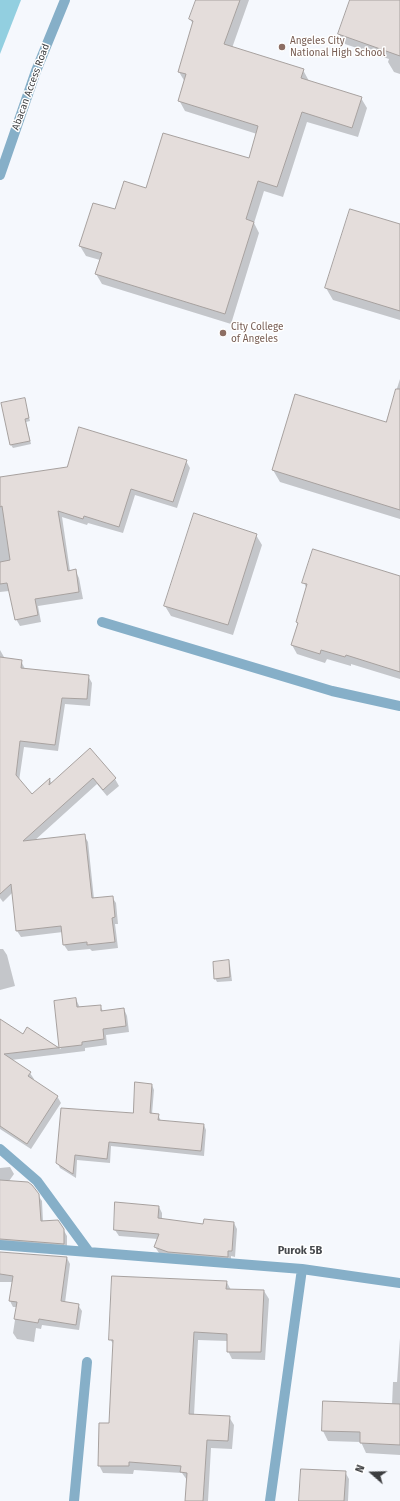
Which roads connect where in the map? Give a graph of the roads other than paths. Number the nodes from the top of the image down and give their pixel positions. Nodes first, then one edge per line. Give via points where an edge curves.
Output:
1 (65, 0) edge
2 (0, 175) edge
3 (102, 622) dead end
4 (400, 706) edge
5 (0, 1149) edge
6 (0, 1245) edge
7 (89, 1252) junction
8 (302, 1269) junction
9 (400, 1282) edge
10 (87, 1362) dead end
11 (74, 1501) edge
12 (270, 1501) edge

1 - 2 street, Abacan Access Road via 36,71
3 - 4 street via 332,691
5 - 7 street via 37,1181
6 - 7 street
7 - 8 street
8 - 9 street
8 - 12 street
10 - 11 street

